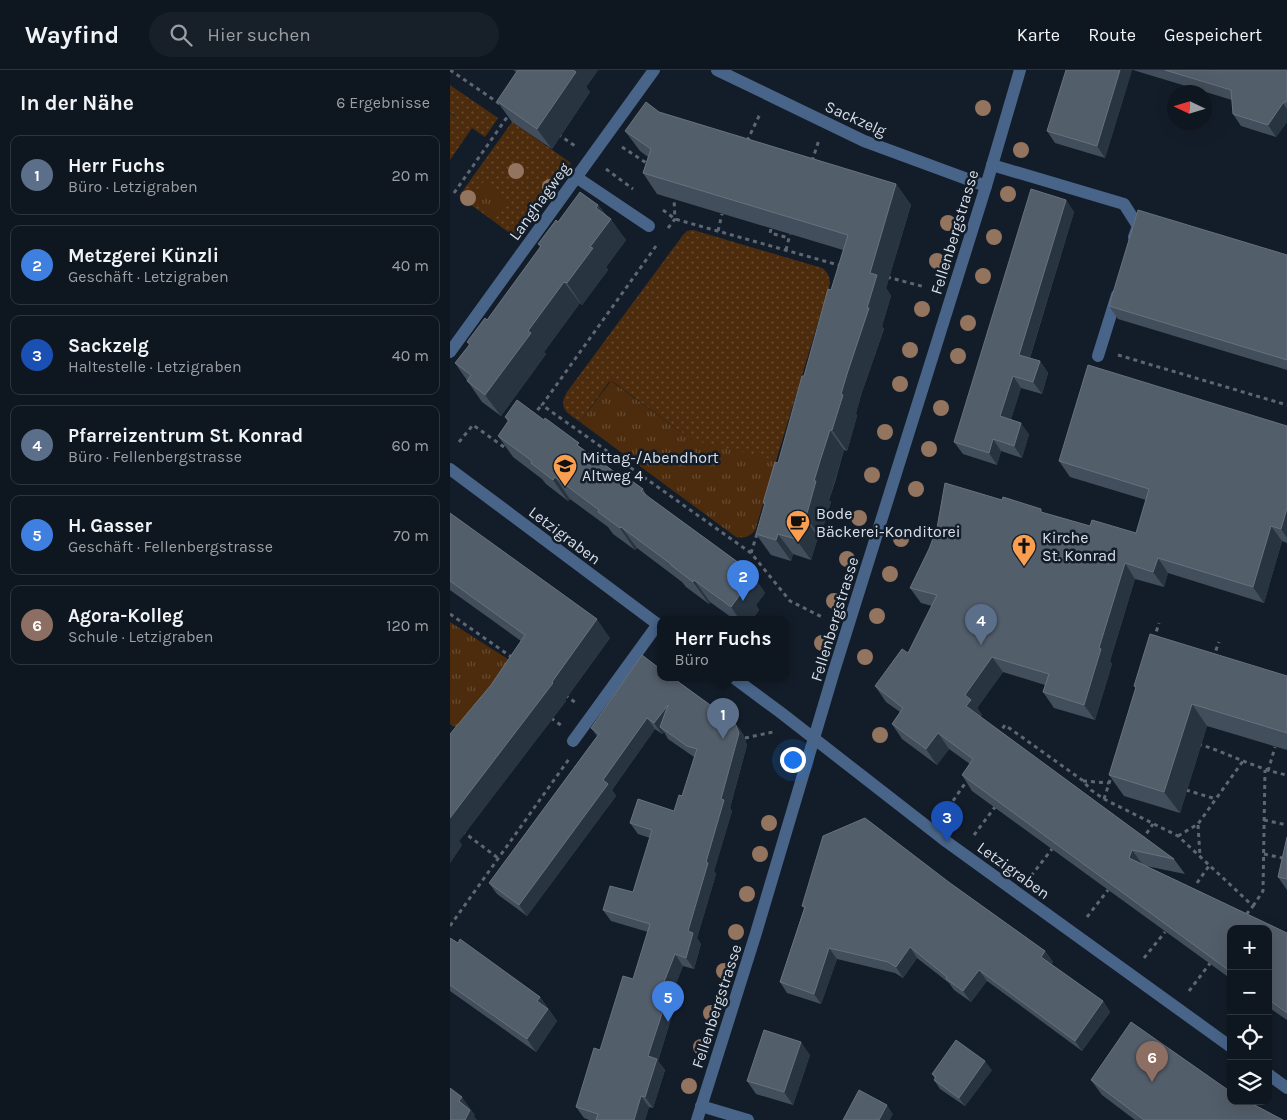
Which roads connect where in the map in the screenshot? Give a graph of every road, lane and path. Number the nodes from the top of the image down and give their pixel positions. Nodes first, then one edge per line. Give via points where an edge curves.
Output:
1 (450, 70) edge
2 (654, 70) edge
3 (717, 70) edge
4 (1020, 70) edge
5 (505, 107) edge
6 (514, 107) edge
7 (760, 114) dead end
8 (552, 129) edge
9 (606, 137) junction
10 (819, 140) dead end
11 (745, 144) edge
12 (591, 157) junction
13 (992, 164) junction
14 (650, 165) edge
15 (810, 168) edge
16 (576, 178) junction
17 (986, 186) junction
18 (635, 190) dead end
19 (454, 193) dead end
20 (674, 199) edge
21 (659, 207) edge
22 (722, 214) edge
23 (675, 219) junction
24 (650, 226) dead end
25 (771, 229) edge
26 (718, 231) junction
27 (664, 235) dead end
28 (658, 243) dead end
29 (1132, 245) edge
30 (786, 250) junction
31 (880, 275) edge
32 (840, 276) edge
33 (1120, 283) edge
34 (925, 287) dead end
35 (450, 352) edge
36 (1099, 353) joint
37 (542, 405) junction
38 (1287, 406) edge
39 (529, 419) edge
40 (510, 440) edge
41 (459, 442) dead end
42 (450, 470) edge
43 (760, 525) edge
44 (751, 553) junction
45 (450, 614) edge
46 (824, 618) dead end
47 (1159, 623) dead end
48 (657, 624) edge
49 (657, 628) edge
50 (1153, 641) edge
51 (1219, 642) dead end
52 (1213, 660) edge
53 (516, 661) edge
54 (738, 681) edge
55 (562, 693) edge
56 (546, 715) edge
57 (592, 715) junction
58 (773, 732) dead end
59 (744, 738) dead end
60 (814, 739) junction
61 (994, 741) edge
62 (1191, 742) edge
63 (574, 743) junction
64 (1276, 747) edge
65 (1035, 748) junction
66 (1031, 753) edge
67 (1243, 761) junction
68 (1114, 766) edge
69 (1266, 771) junction
70 (972, 773) edge
71 (1287, 775) edge
72 (1082, 780) junction
73 (1109, 783) junction
74 (1091, 790) junction
75 (1186, 790) dead end
76 (1088, 795) edge
77 (1104, 799) junction
78 (1216, 799) junction
79 (995, 807) edge
80 (944, 814) dead end
81 (1264, 820) junction
82 (1154, 824) junction
83 (1198, 824) junction
84 (1287, 826) edge
85 (458, 828) edge
86 (974, 835) dead end
87 (1178, 836) junction
88 (1141, 842) edge
89 (1052, 849) edge
90 (1264, 854) junction
91 (1200, 857) junction
92 (498, 858) junction
93 (1287, 860) edge
94 (1209, 866) junction
95 (1031, 876) dead end
96 (1197, 884) dead end
97 (1108, 890) edge
98 (1253, 906) junction
99 (1087, 917) dead end
100 (1242, 921) edge
101 (450, 926) edge
102 (1165, 932) edge
103 (1144, 958) dead end
104 (1213, 960) edge
105 (1189, 991) dead end
106 (1227, 1044) edge
107 (1272, 1077) edge
108 (1287, 1088) edge
109 (701, 1106) junction
110 (697, 1120) edge
111 (748, 1120) edge

1 - 5 path
2 - 9 street, Langhagweg
3 - 17 street, Sackzelg via 864,141
4 - 13 street, Fellenbergstrasse
6 - 19 path
7 - 11 path
8 - 12 path
9 - 12 street, Langhagweg
9 - 14 path
10 - 15 path
12 - 16 street, Langhagweg
12 - 18 path
13 - 17 street, Fellenbergstrasse
13 - 29 street via 1124,204 1138,226
16 - 24 street
16 - 35 street, Langhagweg
17 - 60 street, Fellenbergstrasse
20 - 23 path
21 - 23 path
22 - 26 path
23 - 26 path
23 - 27 path
25 - 30 path via 770,233 790,236
26 - 30 path
28 - 37 path
30 - 32 path via 843,266
31 - 34 path
33 - 36 street
36 - 38 path
37 - 39 path
37 - 44 path
40 - 41 path via 504,447 473,424
42 - 48 street, Letzigraben
43 - 44 path
44 - 46 path via 790,601
45 - 53 path
47 - 50 path
49 - 57 street
51 - 52 path
54 - 60 street, Letzigraben
55 - 57 path
56 - 63 path
57 - 63 street
58 - 59 path
60 - 106 street, Letzigraben via 946,842
60 - 109 street, Fellenbergstrasse
61 - 65 path via 1004,725
62 - 67 path
63 - 92 path
64 - 69 path
65 - 66 path
65 - 72 path
67 - 69 path
67 - 78 path
68 - 73 path
69 - 71 path
69 - 81 path
70 - 80 path
72 - 73 path
72 - 74 path
73 - 77 path
74 - 76 path
74 - 77 path
75 - 78 path
77 - 82 path
78 - 83 path
79 - 86 path
81 - 84 path
81 - 90 path
82 - 87 path
82 - 88 path
83 - 87 path
83 - 91 path
85 - 92 path
87 - 91 path
89 - 95 path
90 - 93 path
90 - 98 path via 1263,891
91 - 94 path
92 - 101 path
94 - 96 path
94 - 98 path
97 - 99 path
98 - 100 path
102 - 103 path
104 - 105 path
107 - 108 street
109 - 110 street, Fellenbergstrasse
109 - 111 street

